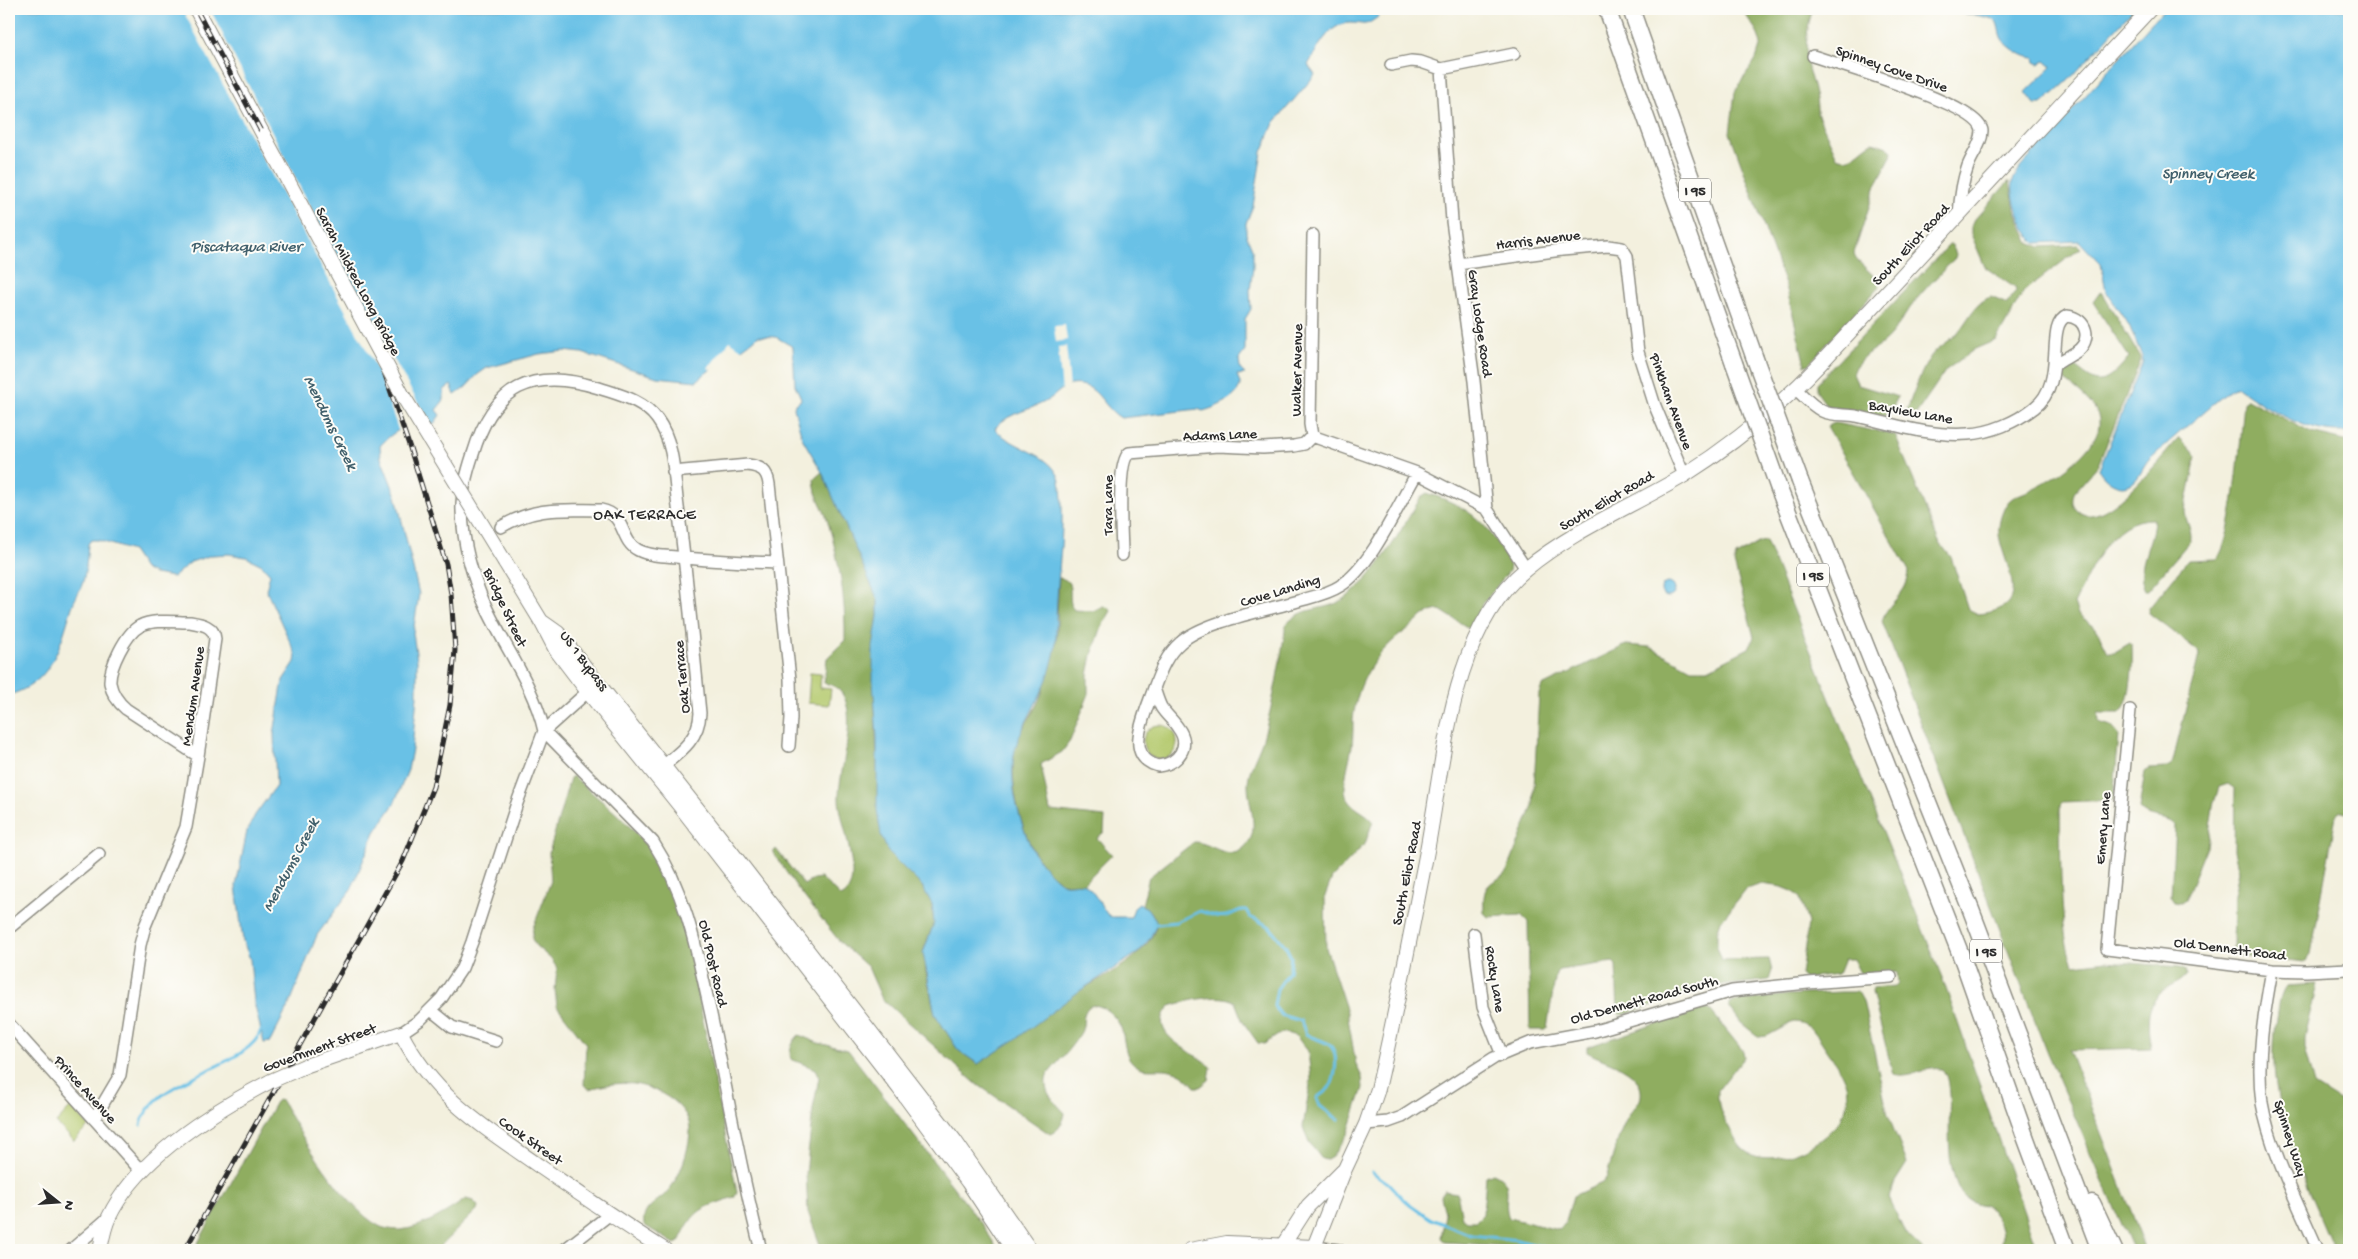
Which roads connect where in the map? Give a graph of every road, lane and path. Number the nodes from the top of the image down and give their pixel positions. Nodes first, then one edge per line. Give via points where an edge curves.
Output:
1 (196, 9) edge
2 (1607, 9) edge
3 (1630, 9) edge
4 (2150, 9) edge
5 (1514, 54) dead end
6 (1813, 56) dead end
7 (1391, 65) dead end
8 (1441, 69) junction
9 (1959, 215) junction
10 (1313, 235) dead end
11 (1622, 248) joint
12 (1458, 264) junction
13 (2056, 364) dead end
14 (1796, 389) junction
15 (656, 418) joint
16 (1312, 436) junction
17 (1126, 456) joint
18 (673, 472) junction
19 (1417, 473) junction
20 (1684, 475) junction
21 (1487, 509) junction
22 (501, 526) dead end
23 (1122, 555) dead end
24 (684, 558) junction
25 (777, 563) junction
26 (1526, 568) junction
27 (593, 687) junction
28 (1154, 688) junction
29 (2130, 710) dead end
30 (544, 731) junction
31 (788, 746) dead end
32 (198, 756) junction
33 (658, 769) junction
34 (99, 854) dead end
35 (9, 928) edge
36 (1474, 934) dead end
37 (2107, 949) joint
38 (2349, 969) edge
39 (2272, 970) junction
40 (1891, 977) dead end
41 (431, 1010) junction
42 (9, 1024) edge
43 (401, 1034) junction
44 (496, 1041) dead end
45 (1502, 1055) junction
46 (2048, 1118) junction
47 (94, 1119) junction
48 (1366, 1124) junction
49 (1344, 1171) junction
50 (142, 1172) junction
51 (610, 1215) junction
52 (108, 1219) junction
53 (1283, 1245) junction
54 (1314, 1247) junction
55 (71, 1250) edge
56 (100, 1250) edge
57 (564, 1250) edge
58 (665, 1250) edge
59 (761, 1250) edge
60 (1013, 1250) edge
61 (1030, 1250) edge
62 (1190, 1250) edge
63 (1339, 1250) edge
64 (2067, 1250) edge
65 (2100, 1250) edge
66 (2114, 1250) edge
67 (2318, 1250) edge

1 - 27 main road, Sarah Mildred Long Bridge, bridge via 403,396 541,620 558,633
2 - 64 highway, I 95, bridge via 1779,489 1964,963
3 - 46 highway, I 95, bridge via 1800,481 1971,910
4 - 9 main road, South Eliot Road
5 - 8 street
6 - 9 street, Spinney Cove Drive via 1942,100 1979,124 1981,138 1967,167
7 - 8 street via 1416,62
8 - 12 street, Gray Lodge Road
9 - 14 main road, South Eliot Road
10 - 16 street, Walker Avenue
11 - 12 street, Harris Avenue via 1562,250
11 - 20 street, Pinkham Avenue via 1628,262 1638,352 1655,406
12 - 21 street, Gray Lodge Road
13 - 14 street, Bayview Lane via 2049,390 2034,408 1999,428 1968,434 1938,433 1828,413
14 - 20 main road, South Eliot Road via 1772,412
15 - 18 street, Oak Terrace via 668,441
15 - 30 street, Bridge Street via 625,396 577,382 546,380 528,384 503,398 492,409 481,431 463,498 467,549 476,584 538,707
16 - 17 street, Adams Lane via 1304,444 1294,446 1133,451
16 - 19 street, Walker Avenue
17 - 23 street, Tara Lane via 1122,481
18 - 24 street, Oak Terrace
18 - 25 street via 736,465 757,466 764,470 770,484
19 - 21 street, Walker Avenue
19 - 28 street, Cove Landing via 1364,563 1350,579 1319,595 1205,628 1186,637 1166,660
20 - 26 main road, South Eliot Road
21 - 26 street, Gray Lodge Road
22 - 24 street via 543,510 601,510 616,517 637,550
24 - 25 street
24 - 33 street, Oak Terrace via 700,719 690,742
25 - 31 street via 790,691
26 - 48 main road, South Eliot Road via 1504,591 1484,623 1469,653 1456,693 1395,1013 1378,1089
27 - 30 street
27 - 33 main road
27 - 33 main road, US 1 Bypass via 608,717
28 - 28 street, Cove Landing via 1137,746 1143,758 1158,766 1178,758 1184,744 1179,728 1160,706
29 - 37 street, Emery Lane
30 - 41 street via 466,957 450,988
30 - 59 street, Old Post Road via 653,842 679,892 700,961
32 - 32 street, Mendum Avenue via 215,634 209,627 190,622 140,626 124,644 113,669 110,683 114,693 126,710
32 - 47 street, Mendum Avenue via 187,822 140,945 120,1075
33 - 60 main road via 899,1088
33 - 61 main road via 955,1141
34 - 35 street
36 - 45 street, Rocky Lane via 1483,1007
37 - 39 street, Old Dennett Road
38 - 39 street, Old Dennett Road
39 - 67 street, Spinney Way via 2261,1046 2262,1104 2278,1156
40 - 45 street, Old Dennett Road South via 1732,991 1595,1031 1530,1043
41 - 43 street
41 - 44 street via 452,1027
42 - 47 street, Prince Avenue
43 - 50 main road, Government Street, bridge via 305,1066 271,1081 200,1122
43 - 51 main road, Cook Street via 419,1065 451,1102
45 - 48 street, Old Dennett Road South via 1402,1117
46 - 65 highway, I 95
46 - 66 highway
47 - 50 street, Prince Avenue
48 - 49 main road, South Eliot Road
49 - 53 main road via 1308,1206
49 - 54 main road, South Eliot Road
50 - 52 main road, Government Street
51 - 57 street
51 - 58 main road, Cook Street
52 - 55 street, Government Street
52 - 56 main road
53 - 54 main road
53 - 62 main road via 1227,1243
54 - 63 street

